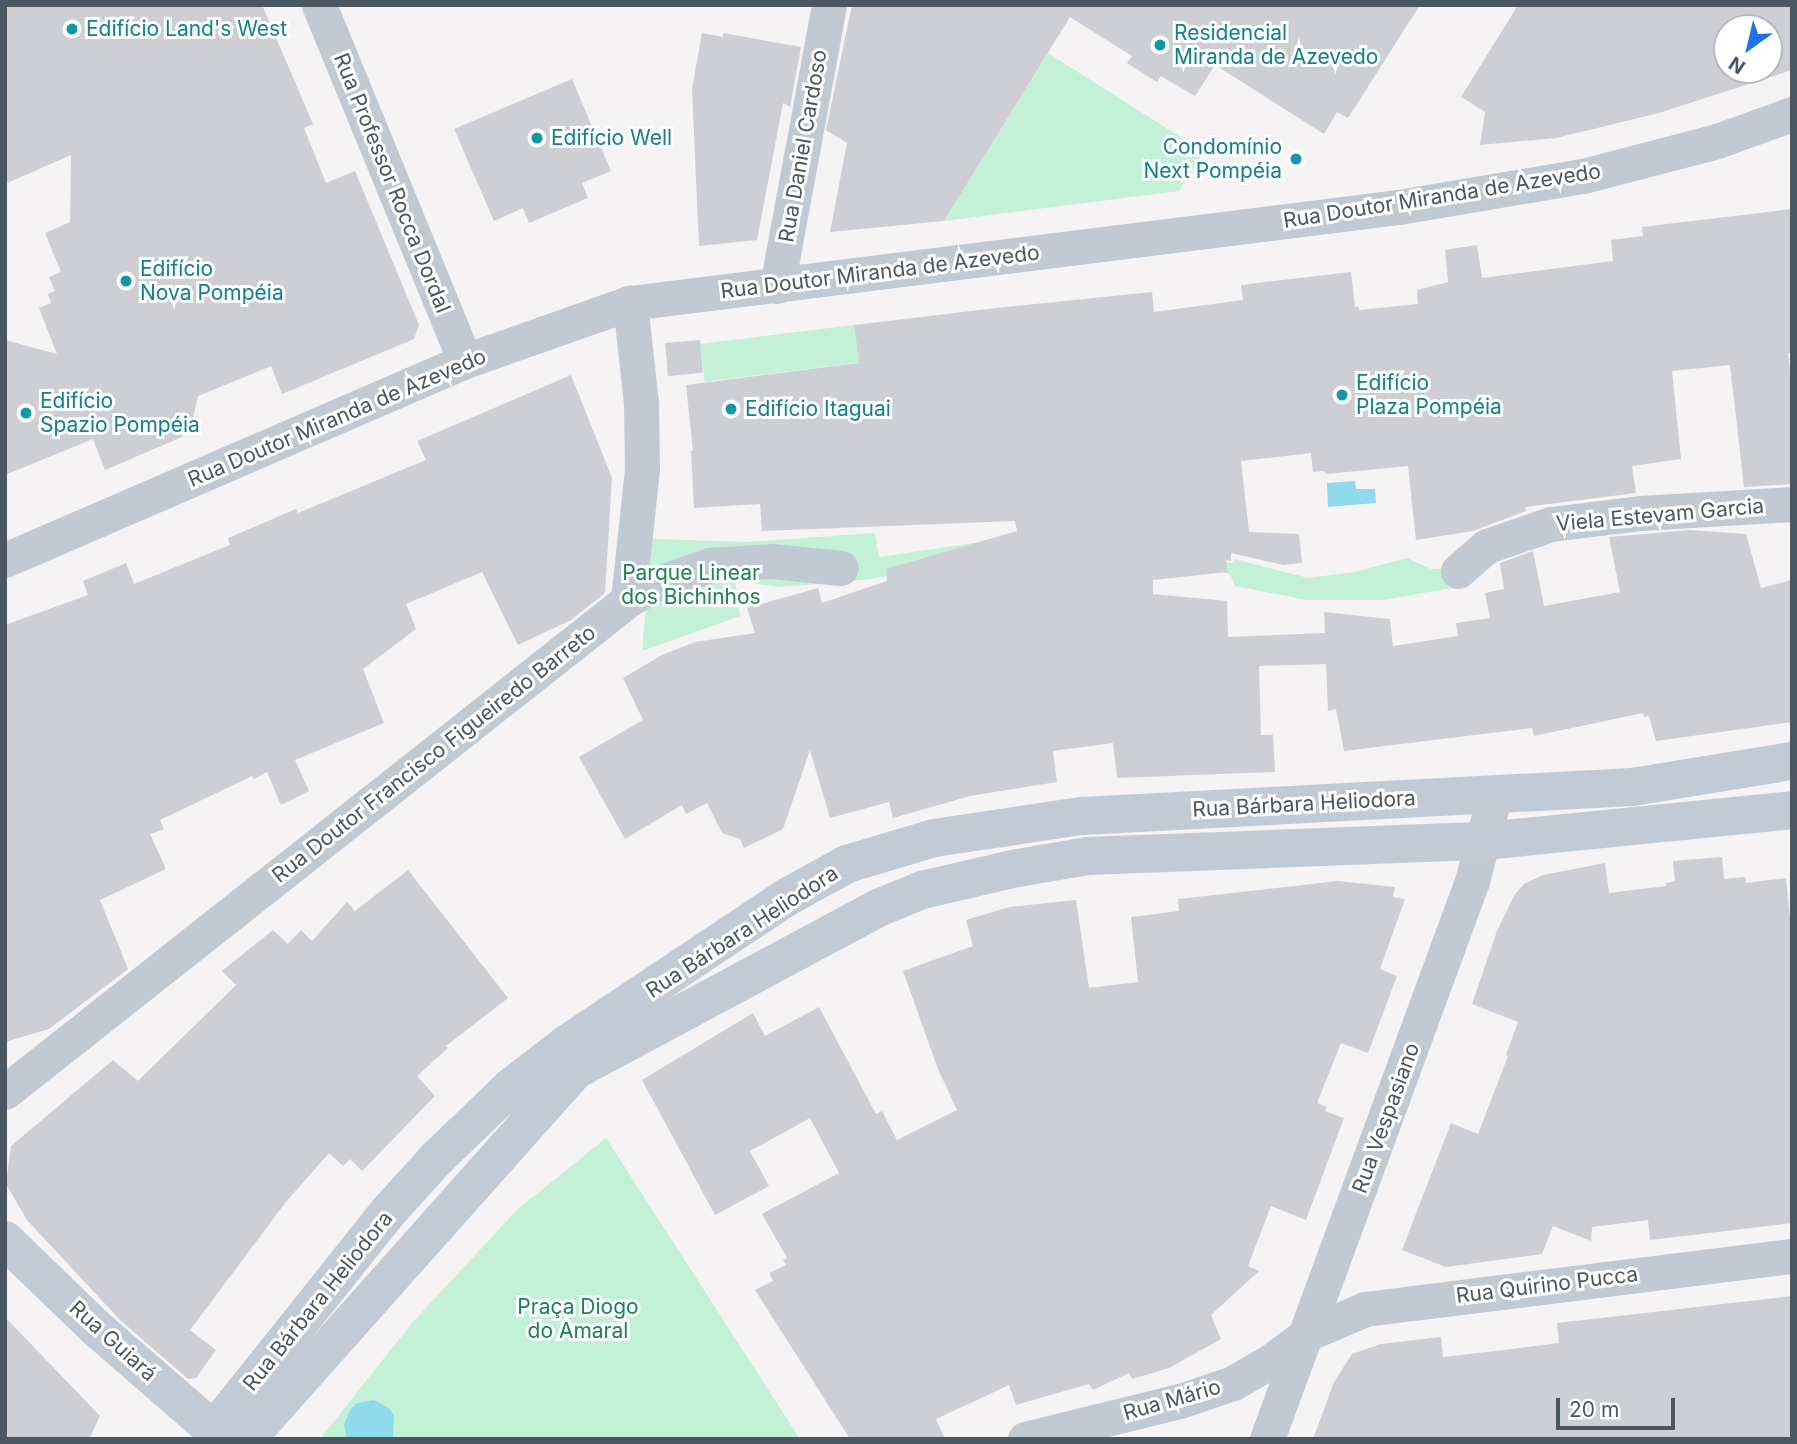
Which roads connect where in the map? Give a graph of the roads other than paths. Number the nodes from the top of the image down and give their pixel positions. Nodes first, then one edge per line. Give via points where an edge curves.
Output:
1 (319, 5) edge
2 (829, 5) edge
3 (1792, 114) edge
4 (777, 286) junction
5 (630, 303) junction
6 (465, 361) junction
7 (1792, 505) edge
8 (5, 559) edge
9 (841, 568) dead end
10 (1458, 570) dead end
11 (628, 600) junction
12 (1792, 761) edge
13 (1495, 794) junction
14 (1792, 810) edge
15 (1484, 841) junction
16 (5, 1092) edge
17 (5, 1240) edge
18 (1792, 1256) edge
19 (1307, 1334) junction
20 (223, 1437) edge
21 (1025, 1439) edge
22 (1267, 1439) edge

1 - 6 street, Rua Professor Rocca Dordal
2 - 4 street, Rua Daniel Cardoso
3 - 4 street, Rua Doutor Miranda de Azevedo via 1717,141 1570,178 1399,207
4 - 5 street, Rua Doutor Miranda de Azevedo
5 - 6 street, Rua Doutor Miranda de Azevedo
5 - 11 street via 642,468
6 - 8 street, Rua Doutor Miranda de Azevedo
7 - 10 street, Viela Estevam Garcia via 1551,523 1487,546
9 - 11 street via 772,561 710,565 655,584
11 - 16 street, Rua Doutor Francisco Figueiredo Barreto
12 - 13 street, Rua Bárbara Heliodora via 1632,787
13 - 15 street, Rua Vespasiano
13 - 20 street, Rua Bárbara Heliodora via 1082,816 934,838 848,864 787,897 568,1043 511,1087 388,1212
14 - 15 street, Rua Bárbara Heliodora
15 - 19 street, Rua Vespasiano
15 - 20 street, Rua Bárbara Heliodora via 1088,856 922,890 877,908 576,1070 262,1422
17 - 20 street, Rua Guiará via 95,1327
18 - 19 street, Rua Quirino Pucca via 1395,1303 1365,1309
19 - 21 street, Rua Mário via 1233,1383 1180,1401
19 - 22 street, Rua Vespasiano

